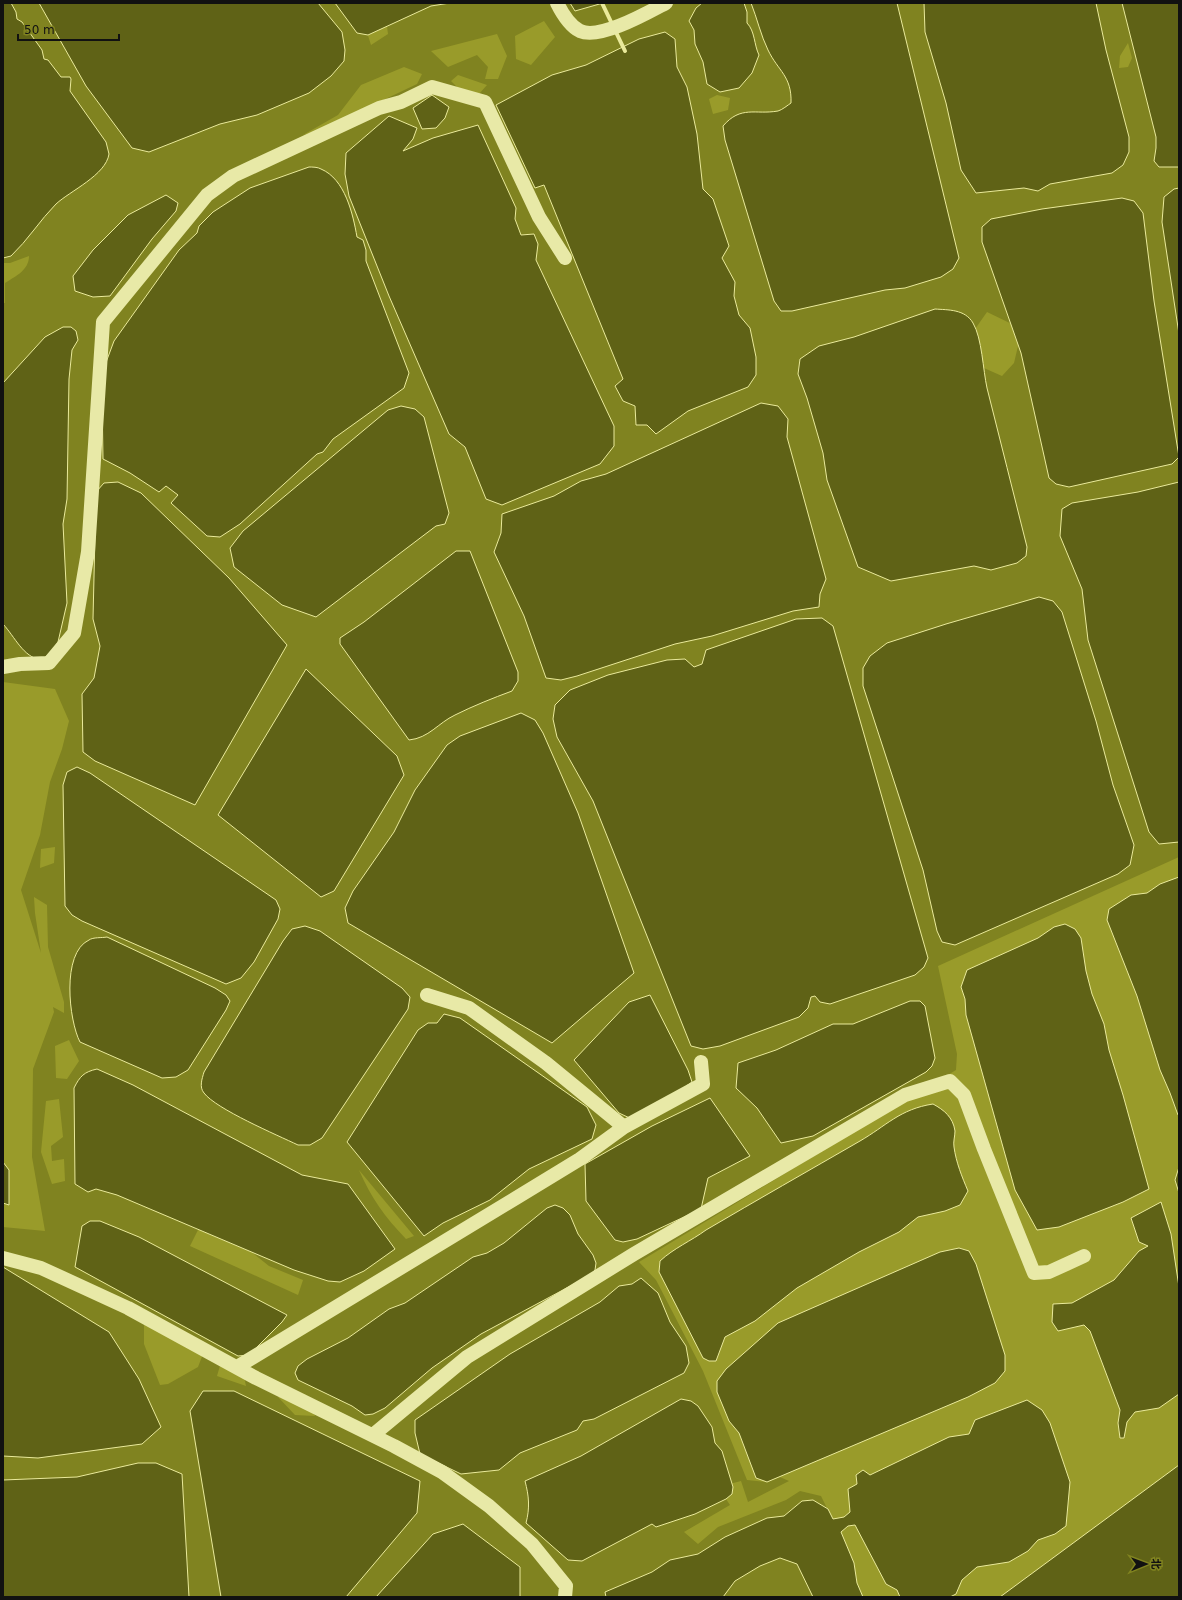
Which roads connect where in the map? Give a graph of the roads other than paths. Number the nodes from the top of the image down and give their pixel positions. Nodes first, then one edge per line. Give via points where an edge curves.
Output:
1 (556, 3) edge
2 (666, 3) edge
3 (565, 258) dead end
4 (3, 667) edge
5 (427, 994) dead end
6 (701, 1062) dead end
7 (624, 1127) junction
8 (1084, 1256) dead end
9 (3, 1258) edge
10 (237, 1367) junction
11 (373, 1435) junction
12 (565, 1597) edge

1 - 2 lane via 573,26 588,33 605,31
3 - 4 lane via 539,217 485,102 432,87 401,102 379,108 233,176 207,195 103,322 88,552 74,633 48,663
5 - 7 lane via 469,1008 546,1063
6 - 7 lane via 703,1084
7 - 10 lane via 580,1158
8 - 11 lane via 1049,1272 1034,1273 964,1095 950,1081 905,1095 634,1254 467,1357
9 - 10 lane via 41,1268 128,1308
10 - 11 lane
11 - 12 lane via 442,1472 489,1506 532,1544 566,1586

